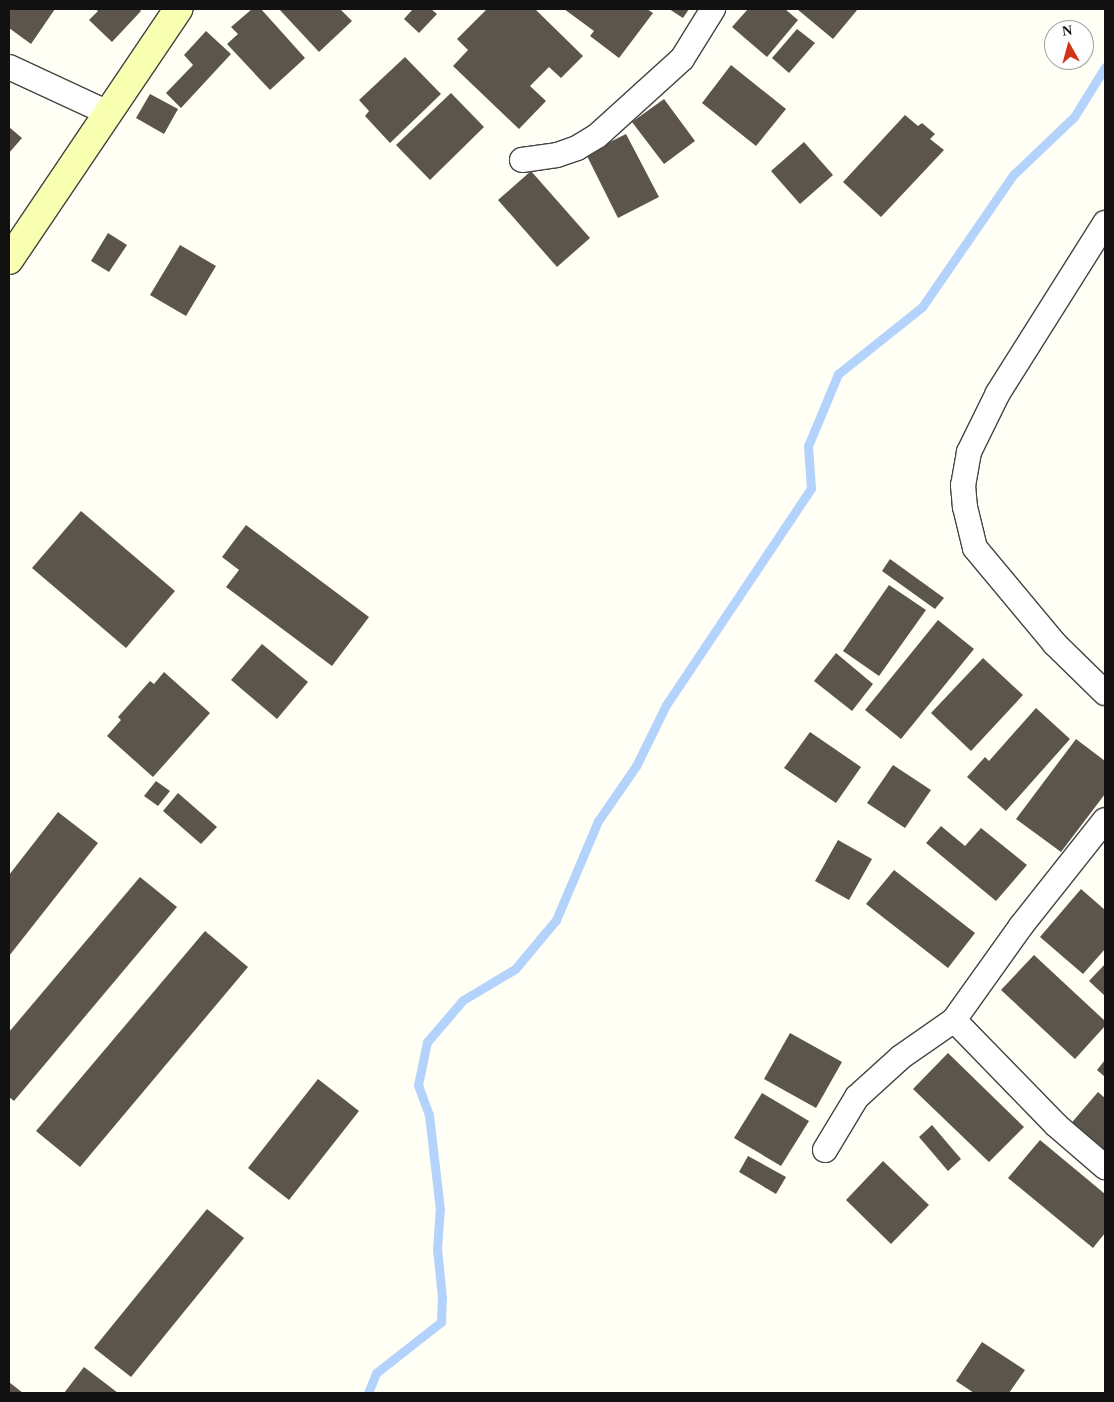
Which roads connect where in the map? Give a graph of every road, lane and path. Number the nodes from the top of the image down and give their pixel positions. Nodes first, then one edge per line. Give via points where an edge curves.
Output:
1 (178, 9) edge
2 (713, 9) edge
3 (9, 67) edge
4 (108, 113) junction
5 (522, 160) dead end
6 (1105, 223) edge
7 (9, 260) edge
8 (1105, 693) edge
9 (1105, 820) edge
10 (954, 1020) junction
11 (824, 1150) dead end
12 (1105, 1167) edge

1 - 4 main road
2 - 5 street via 682,59 597,136 557,155
3 - 4 street
4 - 7 main road
6 - 8 street via 998,393 969,452 963,485 975,548 1055,644
9 - 10 street via 1021,926
10 - 11 street via 901,1056 857,1097
10 - 12 street via 1056,1126

